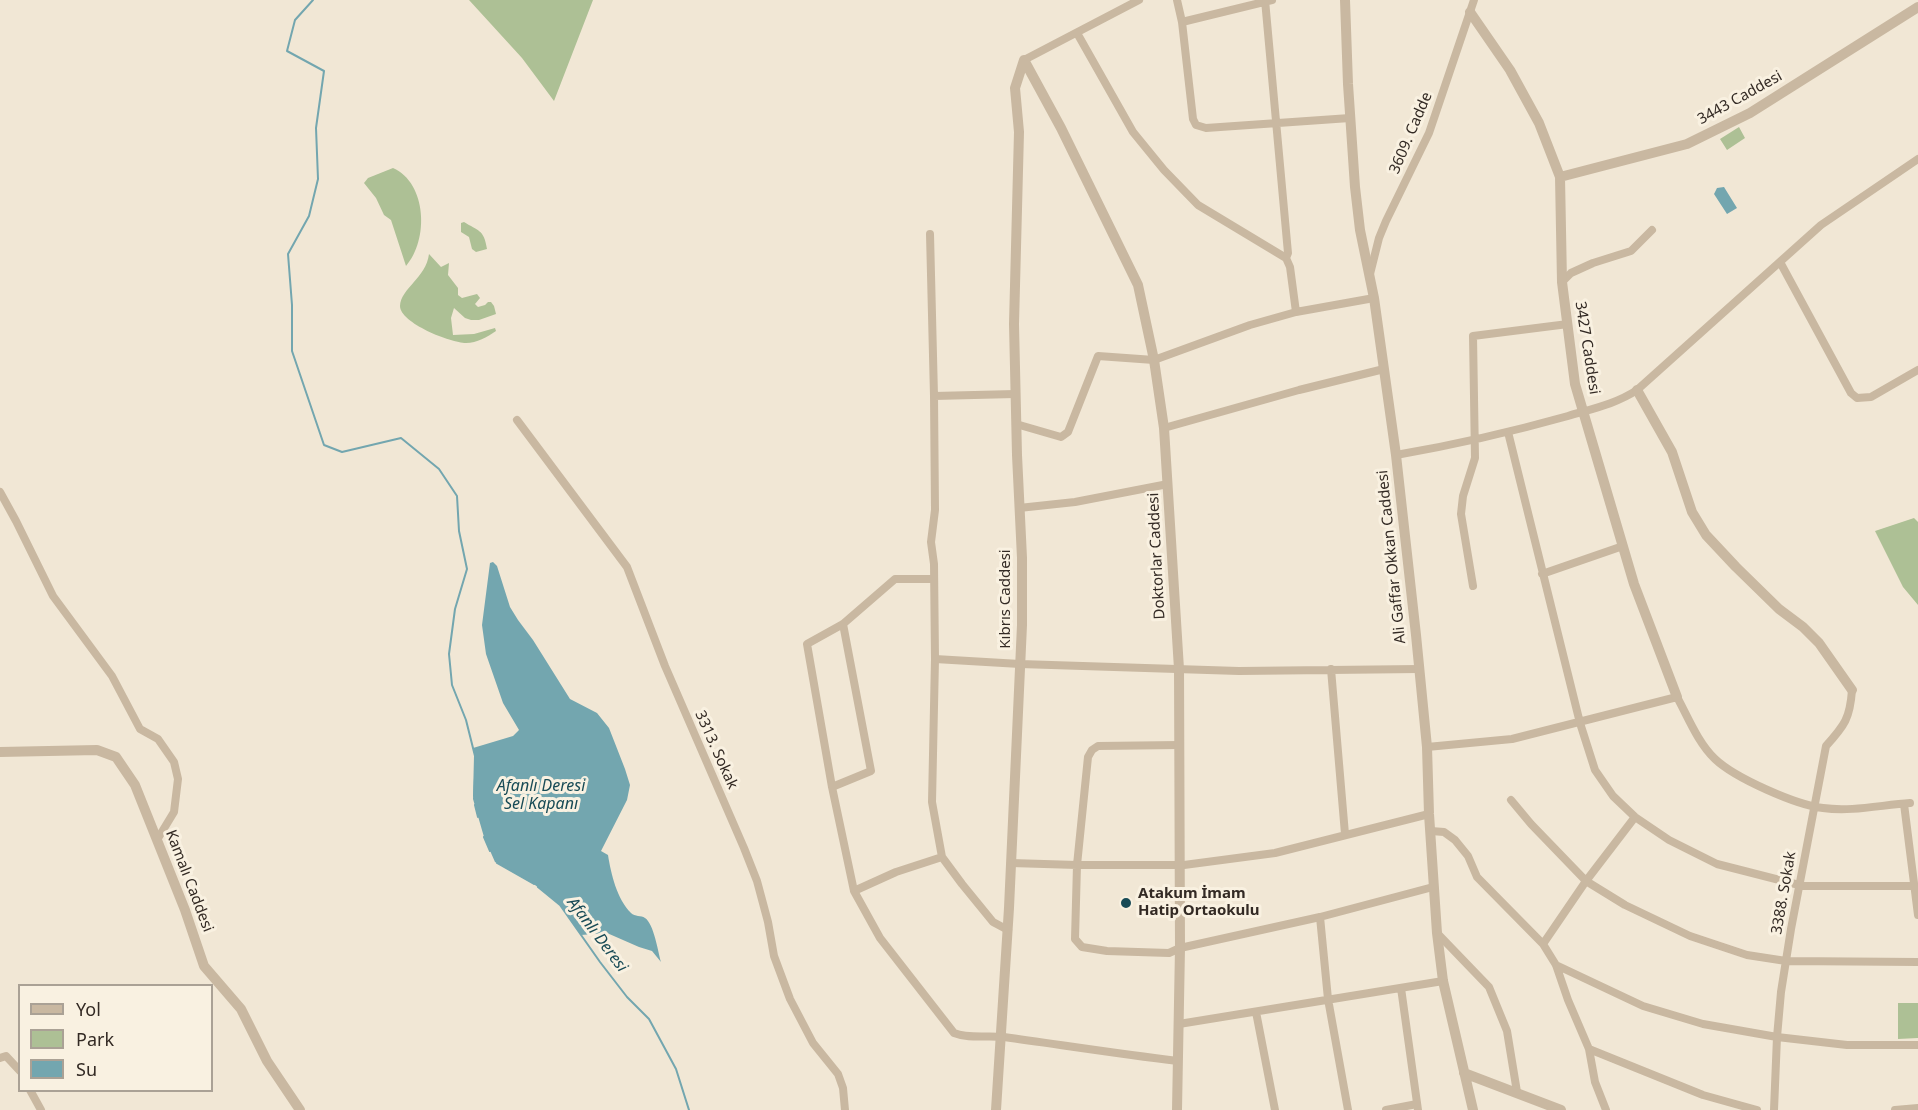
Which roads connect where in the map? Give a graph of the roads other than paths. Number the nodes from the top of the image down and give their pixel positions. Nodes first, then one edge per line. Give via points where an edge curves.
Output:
1 (1138, 0) edge
2 (1177, 0) edge
3 (1345, 0) edge
4 (1474, 0) edge
5 (1268, 1) edge
6 (1918, 7) edge
7 (1470, 12) junction
8 (1182, 22) junction
9 (1077, 33) junction
10 (1024, 60) junction
11 (1350, 118) junction
12 (1276, 123) junction
13 (1918, 159) edge
14 (1560, 177) junction
15 (1652, 230) dead end
16 (930, 234) dead end
17 (1286, 258) junction
18 (1780, 262) junction
19 (1370, 274) junction
20 (1562, 282) junction
21 (1374, 298) junction
22 (1296, 312) junction
23 (1568, 324) junction
24 (1154, 360) junction
25 (1384, 369) junction
26 (1918, 370) edge
27 (1637, 390) junction
28 (1015, 394) junction
29 (934, 396) junction
30 (1583, 411) junction
31 (517, 420) dead end
32 (1016, 424) junction
33 (1164, 428) junction
34 (1508, 432) junction
35 (1474, 440) junction
36 (1396, 455) junction
37 (1168, 484) junction
38 (0, 492) edge
39 (1019, 508) junction
40 (1623, 546) junction
41 (1542, 574) junction
42 (933, 579) junction
43 (1473, 586) dead end
44 (843, 624) junction
45 (935, 659) junction
46 (1020, 664) junction
47 (1179, 669) junction
48 (1331, 669) junction
49 (1419, 669) junction
50 (1852, 690) joint
51 (1677, 697) junction
52 (1580, 723) junction
53 (1179, 745) junction
54 (1427, 747) junction
55 (0, 752) edge
56 (832, 787) junction
57 (1511, 800) dead end
58 (1813, 807) junction
59 (1429, 814) junction
60 (1635, 817) junction
61 (1431, 831) junction
62 (1345, 834) junction
63 (157, 840) junction
64 (942, 857) junction
65 (1011, 863) junction
66 (1077, 865) junction
67 (1179, 865) junction
68 (1586, 881) junction
69 (1799, 885) junction
70 (1915, 886) junction
71 (1433, 887) junction
72 (854, 891) junction
73 (1918, 915) edge
74 (1320, 917) junction
75 (1008, 930) junction
76 (1437, 933) junction
77 (1543, 944) junction
78 (1179, 948) junction
79 (1786, 961) junction
80 (1918, 962) edge
81 (1556, 965) junction
82 (1443, 981) junction
83 (1401, 988) junction
84 (1328, 999) junction
85 (1256, 1012) junction
86 (1179, 1024) junction
87 (1000, 1036) junction
88 (1777, 1037) junction
89 (1918, 1045) edge
90 (1589, 1049) junction
91 (0, 1058) edge
92 (1178, 1061) junction
93 (18, 1069) edge
94 (1464, 1073) junction
95 (31, 1092) edge
96 (1517, 1092) junction
97 (1418, 1107) edge
98 (1918, 1108) edge
99 (41, 1110) edge
100 (300, 1110) edge
101 (844, 1110) edge
102 (996, 1110) edge
103 (1177, 1110) edge
104 (1275, 1110) edge
105 (1348, 1110) edge
106 (1386, 1110) edge
107 (1473, 1110) edge
108 (1561, 1110) edge
109 (1606, 1110) edge
110 (1757, 1110) edge
111 (1774, 1110) edge
112 (1895, 1110) edge

1 - 9 street
2 - 8 street
3 - 11 street, Ali Gaffar Okkan Caddesi
4 - 7 street, 3609. Cadde
5 - 8 street
5 - 12 street
6 - 14 street, 3443 Caddesi via 1750,113 1687,144
7 - 14 street, 3427 Caddesi via 1510,70 1539,123
7 - 19 street, 3609. Cadde via 1429,133 1386,221
8 - 12 street via 1196,125 1206,128
9 - 10 street
9 - 17 street via 1133,132 1164,170 1198,205
10 - 24 street, Doktorlar Caddesi via 1138,285
10 - 28 street, Kıbrıs Caddesi via 1015,88 1019,132
11 - 12 street
11 - 19 street, Ali Gaffar Okkan Caddesi via 1360,230
12 - 17 street
13 - 18 street via 1821,225
14 - 20 street, 3427 Caddesi
15 - 20 street via 1630,250 1571,273
16 - 29 street
17 - 22 street
18 - 26 street via 1857,398 1871,397
18 - 27 street
19 - 21 street, Ali Gaffar Okkan Caddesi
20 - 23 street, 3427 Caddesi
21 - 22 street
21 - 25 street, Ali Gaffar Okkan Caddesi
22 - 24 street
23 - 30 street, 3427 Caddesi via 1575,384
23 - 35 street via 1473,336
24 - 32 street via 1098,356 1068,432 1061,437
24 - 33 street, Doktorlar Caddesi
25 - 33 street
25 - 36 street, Ali Gaffar Okkan Caddesi
27 - 30 street via 1623,399
27 - 50 street via 1672,452 1692,512 1707,535 1779,609 1819,643
28 - 29 street
28 - 32 street, Kıbrıs Caddesi
29 - 42 street
30 - 34 street
30 - 40 street, 3427 Caddesi
31 - 101 street, 3313. Sokak via 627,567 665,666 749,859 785,989 813,1043 838,1074
32 - 39 street, Kıbrıs Caddesi
33 - 37 street, Doktorlar Caddesi
34 - 35 street
34 - 41 street
35 - 36 street
35 - 43 street via 1475,458 1462,496 1461,514
36 - 49 street, Ali Gaffar Okkan Caddesi
37 - 39 street
37 - 47 street, Doktorlar Caddesi
38 - 63 street via 52,596 112,676 141,729 158,739 174,762 178,779 174,812
39 - 46 street, Kıbrıs Caddesi
40 - 41 street
40 - 51 street, 3427 Caddesi
41 - 52 street
42 - 44 street via 895,579
42 - 45 street
44 - 56 street via 806,647
44 - 56 street via 871,771
45 - 46 street
45 - 64 street via 932,802
46 - 47 street
46 - 65 street, Kıbrıs Caddesi
47 - 48 street
47 - 53 street, Doktorlar Caddesi
48 - 49 street
48 - 62 street
49 - 54 street, Ali Gaffar Okkan Caddesi
50 - 58 street, 3388. Sokak via 1851,711 1826,746
51 - 52 street
51 - 58 street via 1714,758 1764,788
52 - 54 street via 1512,739
52 - 60 street via 1595,770 1612,796
53 - 66 street via 1098,746 1092,750 1088,757
53 - 67 street, Doktorlar Caddesi
54 - 59 street, Ali Gaffar Okkan Caddesi
55 - 63 street, Kamalı Caddesi via 97,750 116,757 135,785
56 - 72 street
57 - 68 street
58 - 69 street, 3388. Sokak
58 - 70 street via 1844,810 1907,804
59 - 61 street, Ali Gaffar Okkan Caddesi
59 - 62 street
60 - 68 street
60 - 69 street via 1669,840 1717,864
61 - 71 street, Ali Gaffar Okkan Caddesi
61 - 77 street via 1444,832 1455,840 1477,876
62 - 67 street via 1275,853
63 - 100 street, Kamalı Caddesi via 204,966 241,1009 267,1062
64 - 72 street
64 - 75 street via 993,922
65 - 66 street
65 - 75 street, Kıbrıs Caddesi
66 - 67 street
66 - 78 street via 1075,939 1083,947 1169,953
67 - 78 street, Doktorlar Caddesi
68 - 77 street
68 - 79 street via 1690,936 1747,955
69 - 70 street
69 - 79 street, 3388. Sokak
70 - 73 street
71 - 74 street
71 - 76 street, Ali Gaffar Okkan Caddesi
72 - 87 street via 880,939 948,1028 960,1035
74 - 78 street
74 - 84 street
75 - 87 street, Kıbrıs Caddesi
76 - 82 street, Ali Gaffar Okkan Caddesi
76 - 96 street via 1489,987 1507,1031
77 - 81 street
78 - 86 street, Doktorlar Caddesi
79 - 80 street
79 - 88 street, 3388. Sokak
81 - 88 street via 1643,1006 1703,1024
81 - 90 street
82 - 83 street
82 - 94 street, Ali Gaffar Okkan Caddesi
83 - 84 street
83 - 97 street
84 - 85 street
84 - 105 street
85 - 86 street
85 - 104 street
86 - 92 street, Doktorlar Caddesi
87 - 92 street
87 - 102 street, Kıbrıs Caddesi
88 - 89 street via 1847,1045
88 - 111 street, 3388. Sokak
90 - 109 street via 1595,1082
90 - 110 street via 1703,1095
91 - 93 street via 6,1056
92 - 103 street, Doktorlar Caddesi
94 - 96 street
94 - 107 street, Ali Gaffar Okkan Caddesi
95 - 99 street
96 - 108 street
97 - 106 street
98 - 112 street

